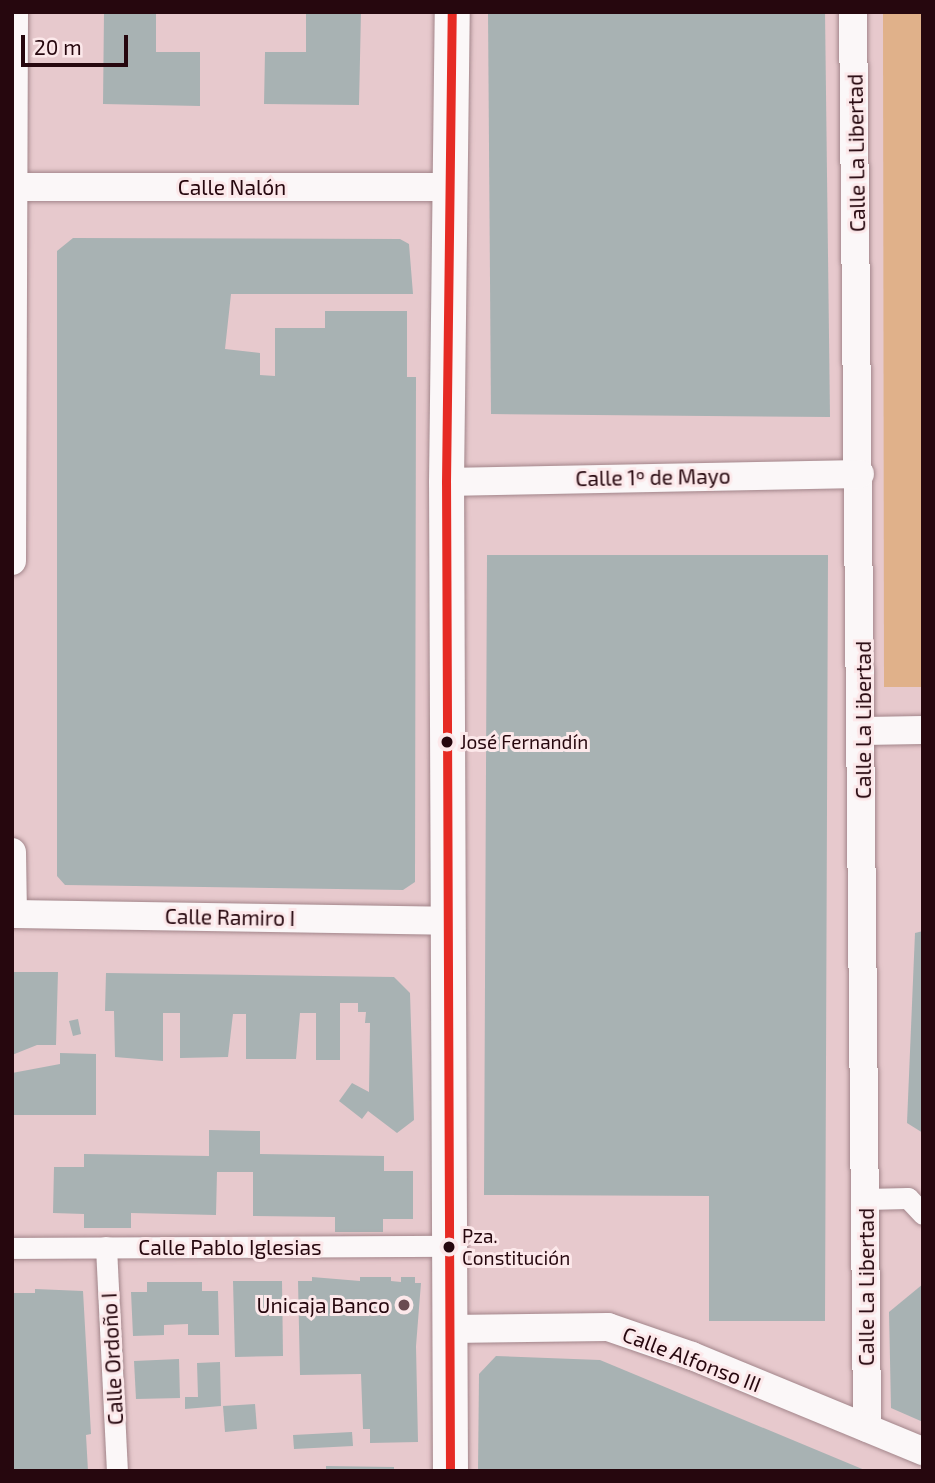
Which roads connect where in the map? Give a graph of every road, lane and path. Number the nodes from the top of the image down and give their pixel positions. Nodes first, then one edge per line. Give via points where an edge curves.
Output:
1 (14, 12) edge
2 (452, 12) edge
3 (853, 12) edge
4 (16, 187) junction
5 (448, 187) junction
6 (860, 474) junction
7 (446, 482) junction
8 (12, 561) edge
9 (923, 730) edge
10 (863, 731) junction
11 (12, 852) edge
12 (12, 914) edge
13 (448, 921) junction
14 (865, 1199) junction
15 (923, 1214) edge
16 (448, 1246) junction
17 (106, 1247) junction
18 (12, 1248) edge
19 (449, 1329) junction
20 (867, 1429) junction
21 (923, 1451) edge
22 (117, 1471) edge
23 (450, 1471) edge

1 - 4 street
2 - 5 street
3 - 6 street, Calle La Libertad
4 - 5 street, Calle Nalón
4 - 8 street
5 - 7 street
6 - 7 street, Calle 1º de Mayo
6 - 10 street, Calle La Libertad
7 - 13 street
9 - 10 street
10 - 14 street, Calle La Libertad
11 - 12 street
12 - 13 street, Calle Ramiro I
13 - 16 street
14 - 15 street via 908,1198
14 - 20 street, Calle La Libertad
16 - 17 street, Calle Pablo Iglesias
16 - 19 street
17 - 18 street, Calle Pablo Iglesias
17 - 22 street, Calle Ordoño I
19 - 20 street, Calle Alfonso III via 608,1327 692,1356
19 - 23 street
20 - 21 street, Calle Alfonso III

